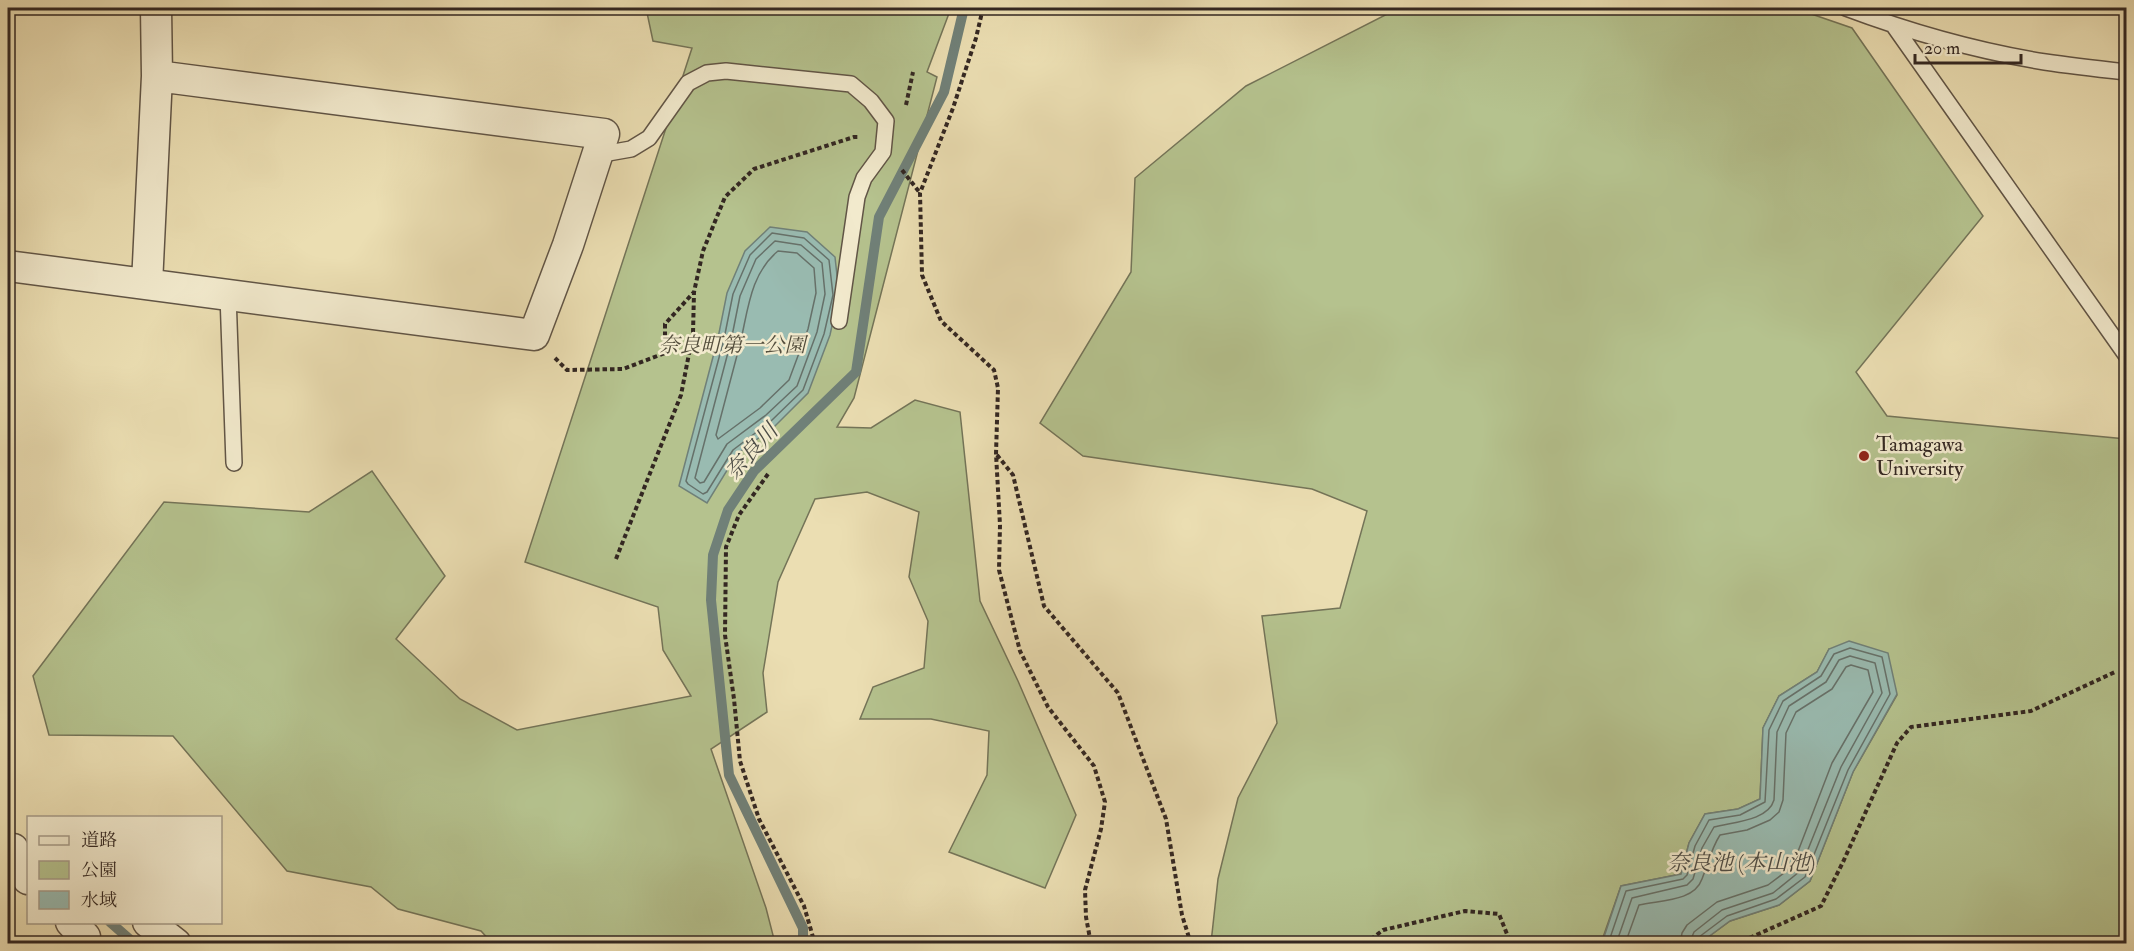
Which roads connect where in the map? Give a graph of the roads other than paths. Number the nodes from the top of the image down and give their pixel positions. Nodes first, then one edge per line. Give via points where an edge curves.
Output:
1 (156, 8) edge
2 (1846, 8) edge
3 (1894, 26) junction
4 (2127, 72) edge
5 (157, 76) junction
6 (597, 155) junction
7 (8, 266) edge
8 (147, 284) junction
9 (228, 295) junction
10 (839, 321) dead end
11 (2127, 355) edge
12 (234, 463) dead end
13 (14, 844) edge
14 (27, 876) edge
15 (73, 924) edge
16 (151, 924) edge
17 (77, 944) edge
18 (176, 944) edge

1 - 5 street
2 - 3 lane
3 - 4 lane via 2044,62
3 - 11 lane
5 - 6 street via 604,134
5 - 8 street
6 - 9 street via 534,335
6 - 10 lane via 631,149 649,138 688,83 707,73 726,71 851,84 886,121 883,152 864,178 857,197
7 - 8 street
8 - 9 street
9 - 12 lane
13 - 14 street
15 - 17 street via 85,937
16 - 18 street

